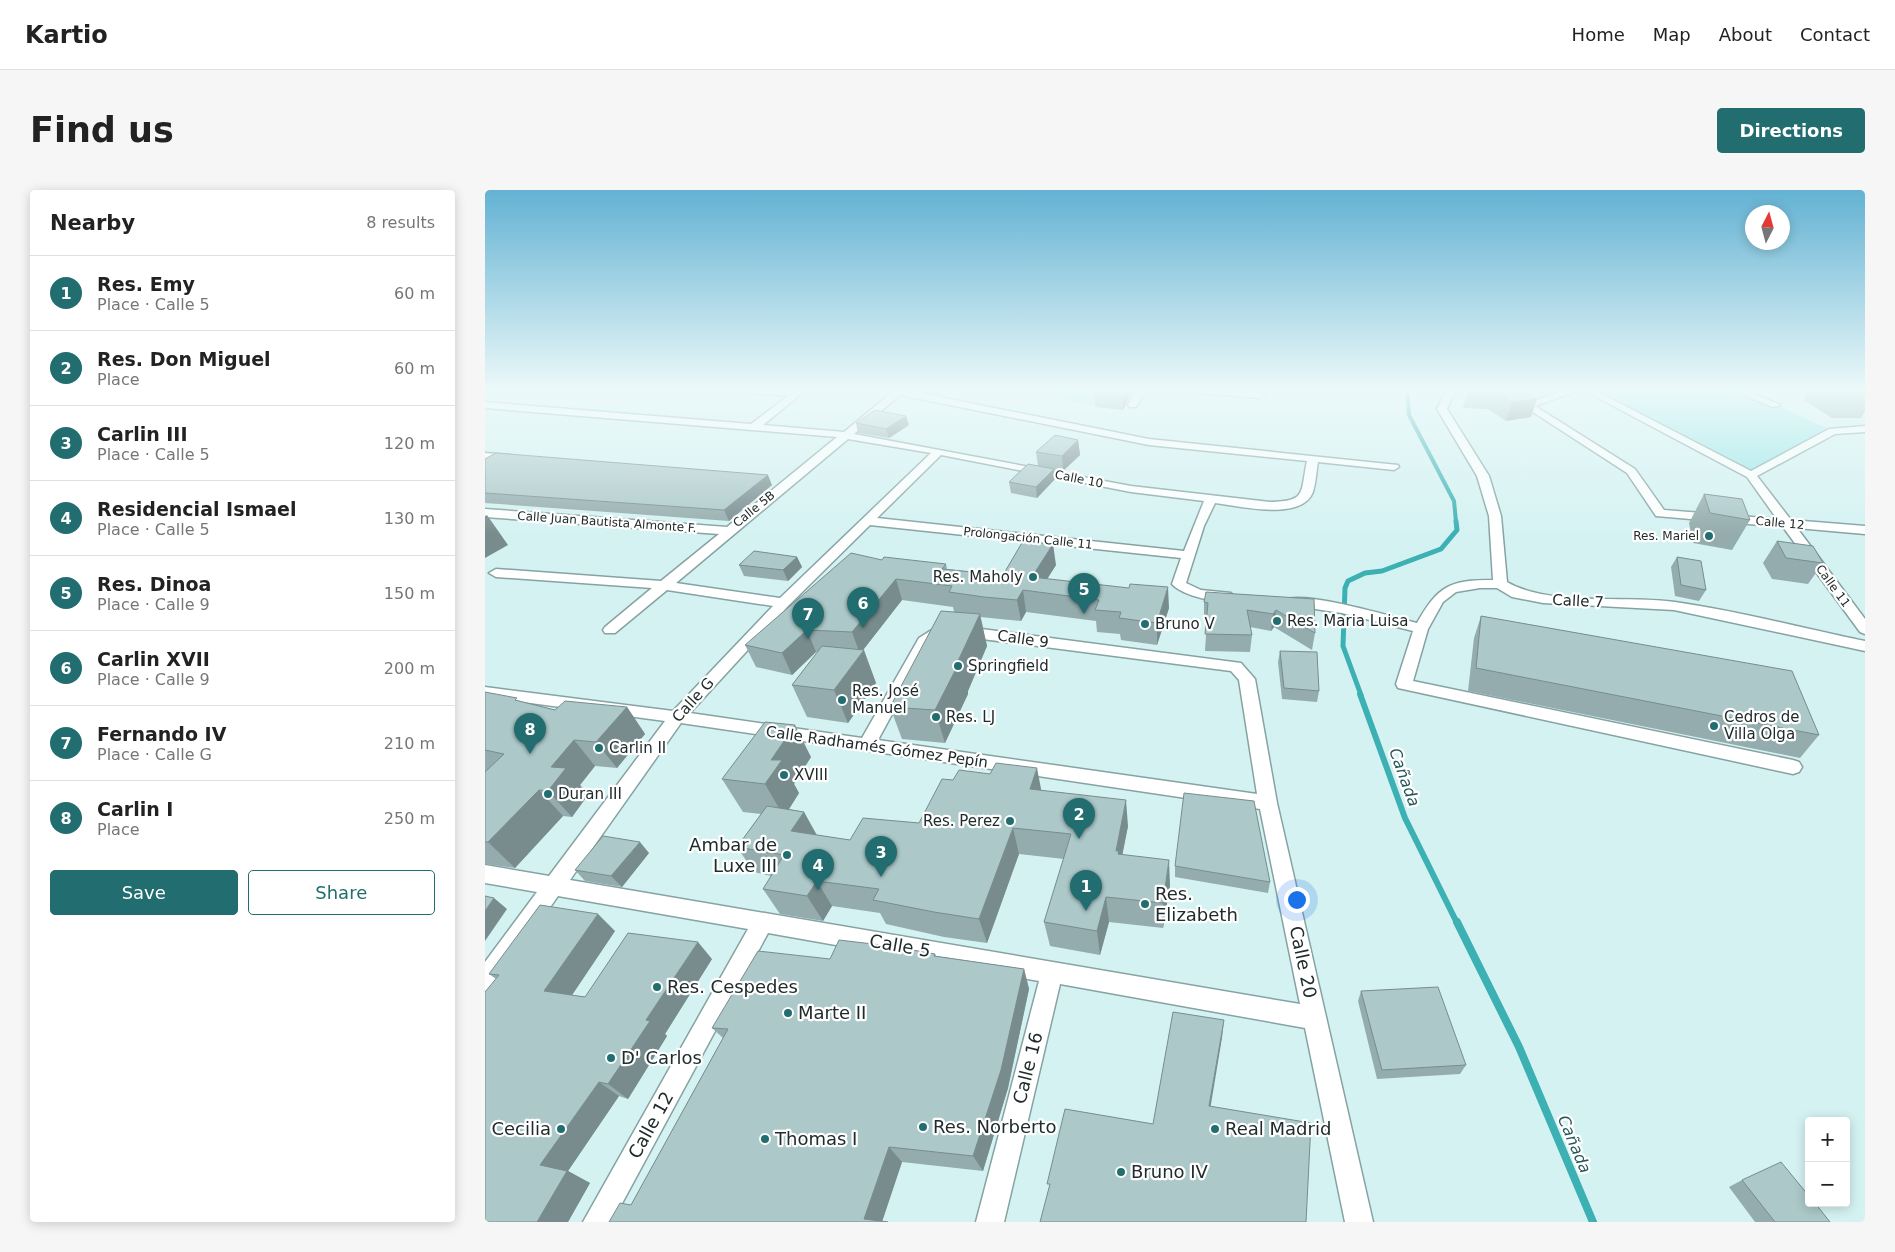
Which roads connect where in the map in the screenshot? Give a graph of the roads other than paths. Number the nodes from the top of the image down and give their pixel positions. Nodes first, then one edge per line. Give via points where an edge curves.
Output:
1 (840, 438) edge
2 (863, 438) edge
3 (1130, 438) edge
4 (1460, 438) edge
5 (1579, 438) edge
6 (1680, 438) edge
7 (1820, 438) edge
8 (939, 451) junction
9 (485, 456) edge
10 (1313, 459) junction
11 (524, 460) edge
12 (1394, 467) dead end
13 (1751, 475) junction
14 (770, 479) edge
15 (789, 480) junction
16 (1211, 499) junction
17 (485, 513) edge
18 (867, 521) junction
19 (1787, 523) junction
20 (1865, 530) edge
21 (728, 531) junction
22 (1189, 556) junction
23 (496, 573) dead end
24 (1500, 584) junction
25 (664, 585) junction
26 (1237, 597) edge
27 (1274, 600) edge
28 (783, 603) junction
29 (1421, 629) junction
30 (1865, 629) edge
31 (610, 630) dead end
32 (1865, 646) edge
33 (1243, 672) joint
34 (485, 692) edge
35 (677, 717) junction
36 (866, 746) junction
37 (1793, 767) dead end
38 (1268, 803) junction
39 (485, 874) edge
40 (553, 886) junction
41 (763, 922) junction
42 (1052, 972) junction
43 (485, 980) edge
44 (1315, 1018) junction
45 (597, 1222) edge
46 (989, 1222) edge
47 (1359, 1222) edge

1 - 15 street, Calle 5B
2 - 8 street, Calle 10
3 - 10 street
4 - 24 street via 1483,476 1495,516
5 - 19 street, Calle 12 via 1631,471 1660,513
6 - 13 street
7 - 13 street
8 - 16 street, Calle 10 via 1131,489
8 - 18 street, Calle G
9 - 11 street
10 - 12 street
10 - 16 street, Calle 10 via 1306,495 1295,504 1269,506
13 - 19 street, Calle 11
14 - 15 street
15 - 21 street, Calle 5B
16 - 22 street
17 - 21 street, Calle Juan Bautista Almonte F.
18 - 22 street, Prolongación Calle 11
18 - 28 street, Calle G
19 - 20 street, Calle 12
19 - 30 street, Calle 11
21 - 25 street, Calle 5B
22 - 26 street via 1179,584 1199,594
23 - 25 street
24 - 29 street via 1452,589 1437,600
24 - 32 street, Calle 7 via 1517,594 1543,599 1675,606
25 - 28 street
25 - 31 street, Calle 5B
27 - 29 street via 1321,604
28 - 35 street, Calle G
29 - 37 street via 1404,684
33 - 36 street, Calle 9 via 1236,667 951,630 924,641
33 - 38 street, Calle 20 via 1247,679
34 - 35 street, Calle Radhamés Gómez Pepín
35 - 36 street, Calle Radhamés Gómez Pepín
35 - 40 street, Calle G
36 - 38 street, Calle Radhamés Gómez Pepín
38 - 44 street, Calle 20
39 - 40 street, Calle 5
40 - 41 street, Calle 5
40 - 43 street, Calle G
41 - 42 street, Calle 5
41 - 45 street, Calle 12
42 - 44 street, Calle 5
42 - 46 street, Calle 16
44 - 47 street, Calle 20

